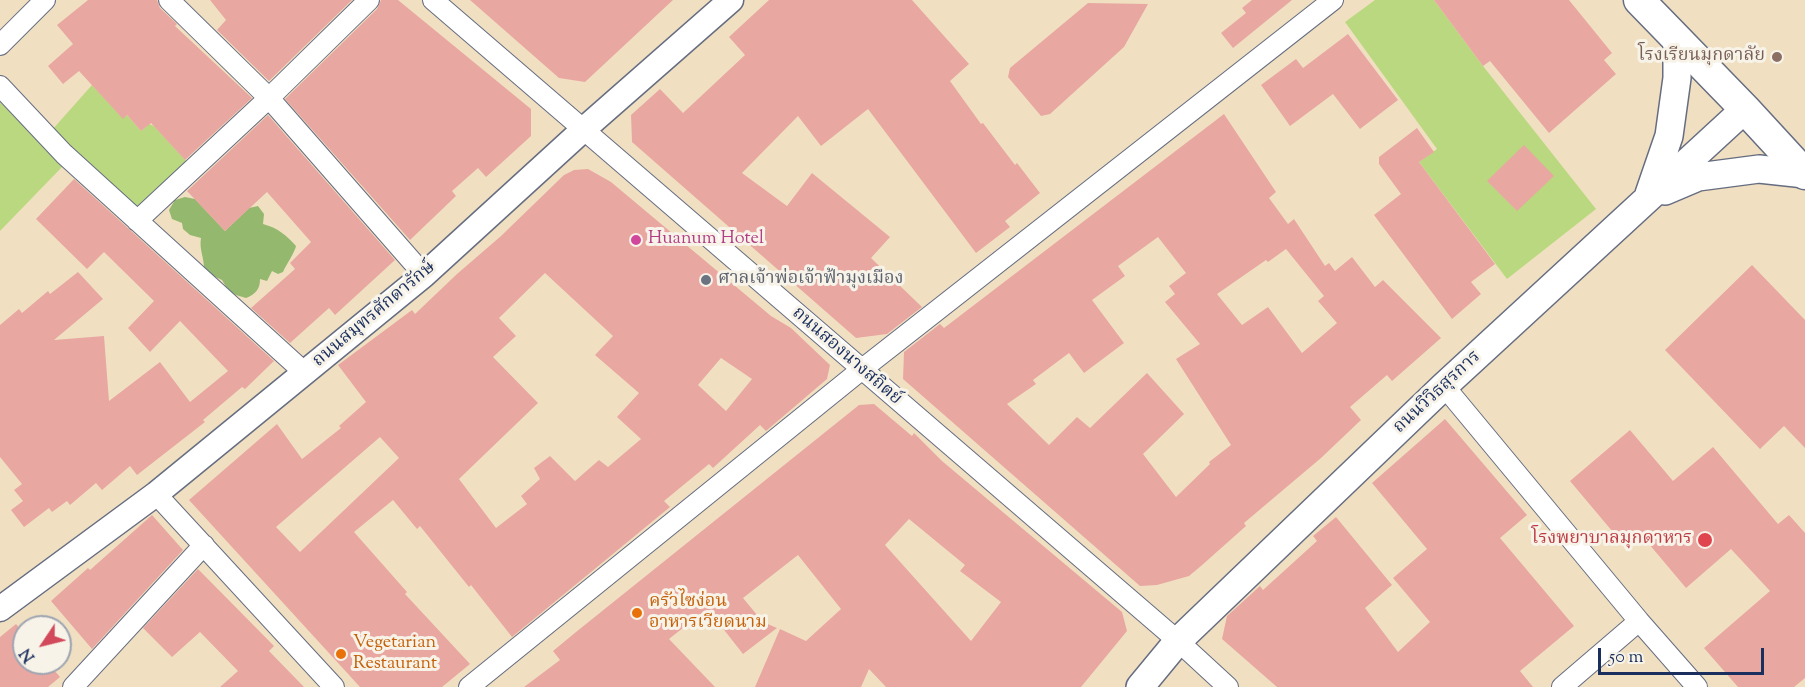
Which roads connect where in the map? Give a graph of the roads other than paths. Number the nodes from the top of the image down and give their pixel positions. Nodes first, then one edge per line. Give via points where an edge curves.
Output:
1 (45, 0) edge
2 (169, 0) edge
3 (369, 0) edge
4 (433, 0) edge
5 (731, 0) edge
6 (1333, 0) edge
7 (1639, 0) edge
8 (1677, 39) junction
9 (0, 45) edge
10 (0, 86) edge
11 (269, 98) junction
12 (1745, 109) junction
13 (584, 129) junction
14 (1805, 174) edge
15 (1647, 198) junction
16 (137, 221) junction
17 (424, 275) junction
18 (861, 370) junction
19 (305, 373) junction
20 (1444, 386) junction
21 (156, 495) junction
22 (204, 545) junction
23 (0, 609) edge
24 (1639, 621) junction
25 (1178, 642) junction
26 (73, 687) edge
27 (334, 687) edge
28 (469, 687) edge
29 (1140, 687) edge
30 (1228, 687) edge
31 (1562, 687) edge
32 (1697, 687) edge

1 - 9 street
2 - 11 street
3 - 11 street
4 - 13 street, ถนนสองนางสถิตย์
5 - 13 street, ถนนสมุทรศักดารักษ์
6 - 18 street
7 - 8 main road
8 - 12 main road
8 - 15 main road via 1677,78 1669,136
10 - 16 street via 64,154
11 - 16 street
11 - 17 street
12 - 14 main road
12 - 15 main road, ถนนวิวิธสุรการ
13 - 17 street, ถนนสมุทรศักดารักษ์
13 - 18 street, ถนนสองนางสถิตย์
14 - 15 main road via 1759,169 1698,177
15 - 20 main road, ถนนวิวิธสุรการ
16 - 19 street
17 - 19 street, ถนนสมุทรศักดารักษ์
18 - 25 street, ถนนสองนางสถิตย์
18 - 28 street
19 - 21 street, ถนนสมุทรศักดารักษ์
20 - 24 street
20 - 25 main road, ถนนวิวิธสุรการ
21 - 22 street
21 - 23 street, ถนนสมุทรศักดารักษ์
22 - 26 street
22 - 27 street
24 - 31 street
24 - 32 street
25 - 29 main road, ถนนวิวิธสุรการ
25 - 30 street, ถนนสองนางสถิตย์

